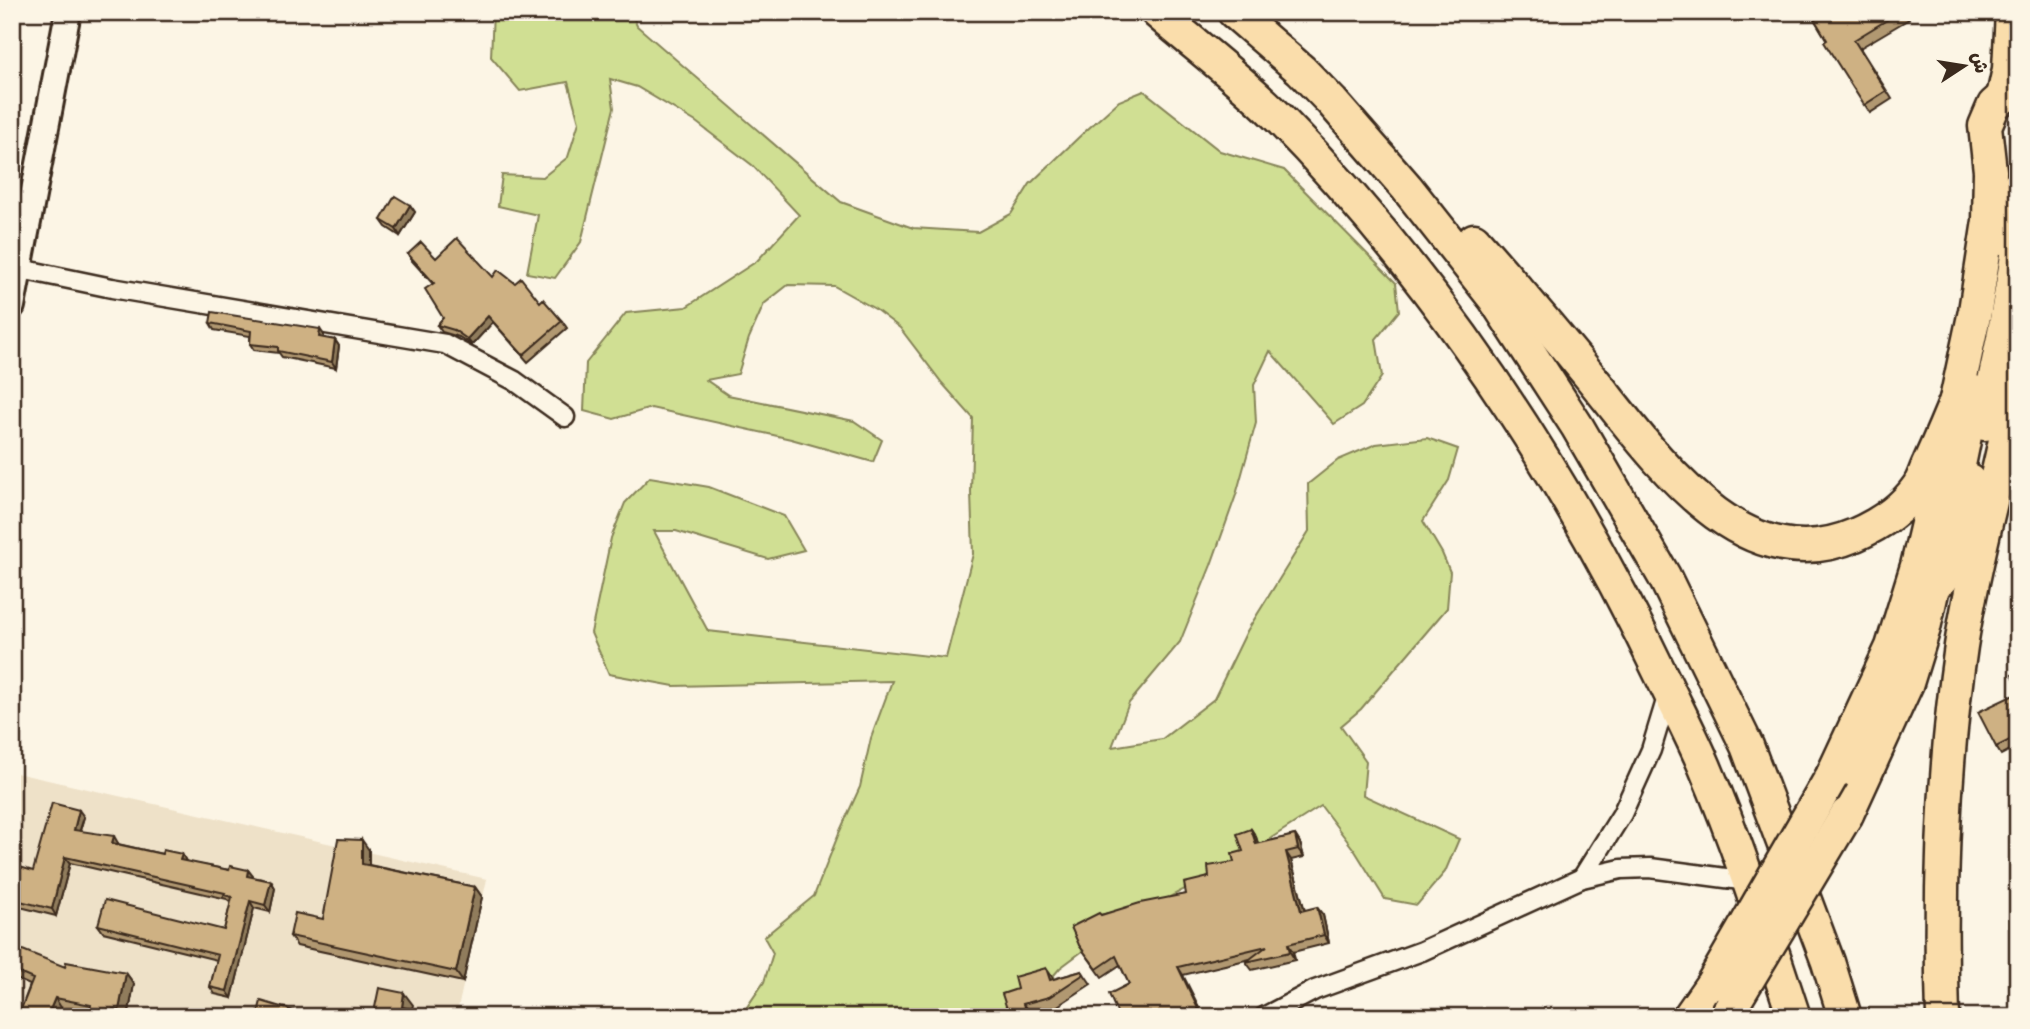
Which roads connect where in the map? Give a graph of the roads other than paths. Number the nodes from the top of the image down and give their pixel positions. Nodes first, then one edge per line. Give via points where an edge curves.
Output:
1 (68, 12) edge
2 (1157, 12) edge
3 (1234, 12) edge
4 (2012, 12) edge
5 (2010, 94) edge
6 (1332, 102) junction
7 (1989, 150) junction
8 (2018, 171) edge
9 (2018, 187) edge
10 (2018, 250) edge
11 (21, 269) junction
12 (12, 306) edge
13 (2018, 377) edge
14 (1958, 395) junction
15 (565, 417) dead end
16 (1982, 434) junction
17 (1908, 683) junction
18 (1669, 691) junction
19 (1944, 811) junction
20 (1582, 878) junction
21 (1748, 881) junction
22 (1726, 1016) edge
23 (1264, 1017) edge
24 (1689, 1017) edge
25 (1794, 1017) edge
26 (1845, 1017) edge
27 (1943, 1017) edge

1 - 11 main road
2 - 18 highway via 1275,114 1362,210 1451,320 1565,492
3 - 6 highway
4 - 5 highway
5 - 7 highway via 1994,105 1985,126
6 - 14 highway via 1454,217 1680,484 1750,534 1808,546 1840,541 1896,512 1918,486
6 - 26 highway via 1494,298 1628,511 1747,746
7 - 8 highway via 2008,169
7 - 14 highway via 1989,222
9 - 17 highway via 2007,207 1963,449
10 - 16 highway
11 - 12 main road
11 - 15 street via 445,344 515,381
13 - 19 highway via 1965,625
14 - 24 highway, bridge via 1917,566 1892,647 1832,776
16 - 17 highway via 1932,621
16 - 19 highway via 1959,607
17 - 22 highway, bridge via 1847,814
18 - 20 street via 1622,814
18 - 21 highway via 1704,765
19 - 27 highway
20 - 21 street via 1650,868
20 - 23 street via 1422,951 1315,990
21 - 25 highway

